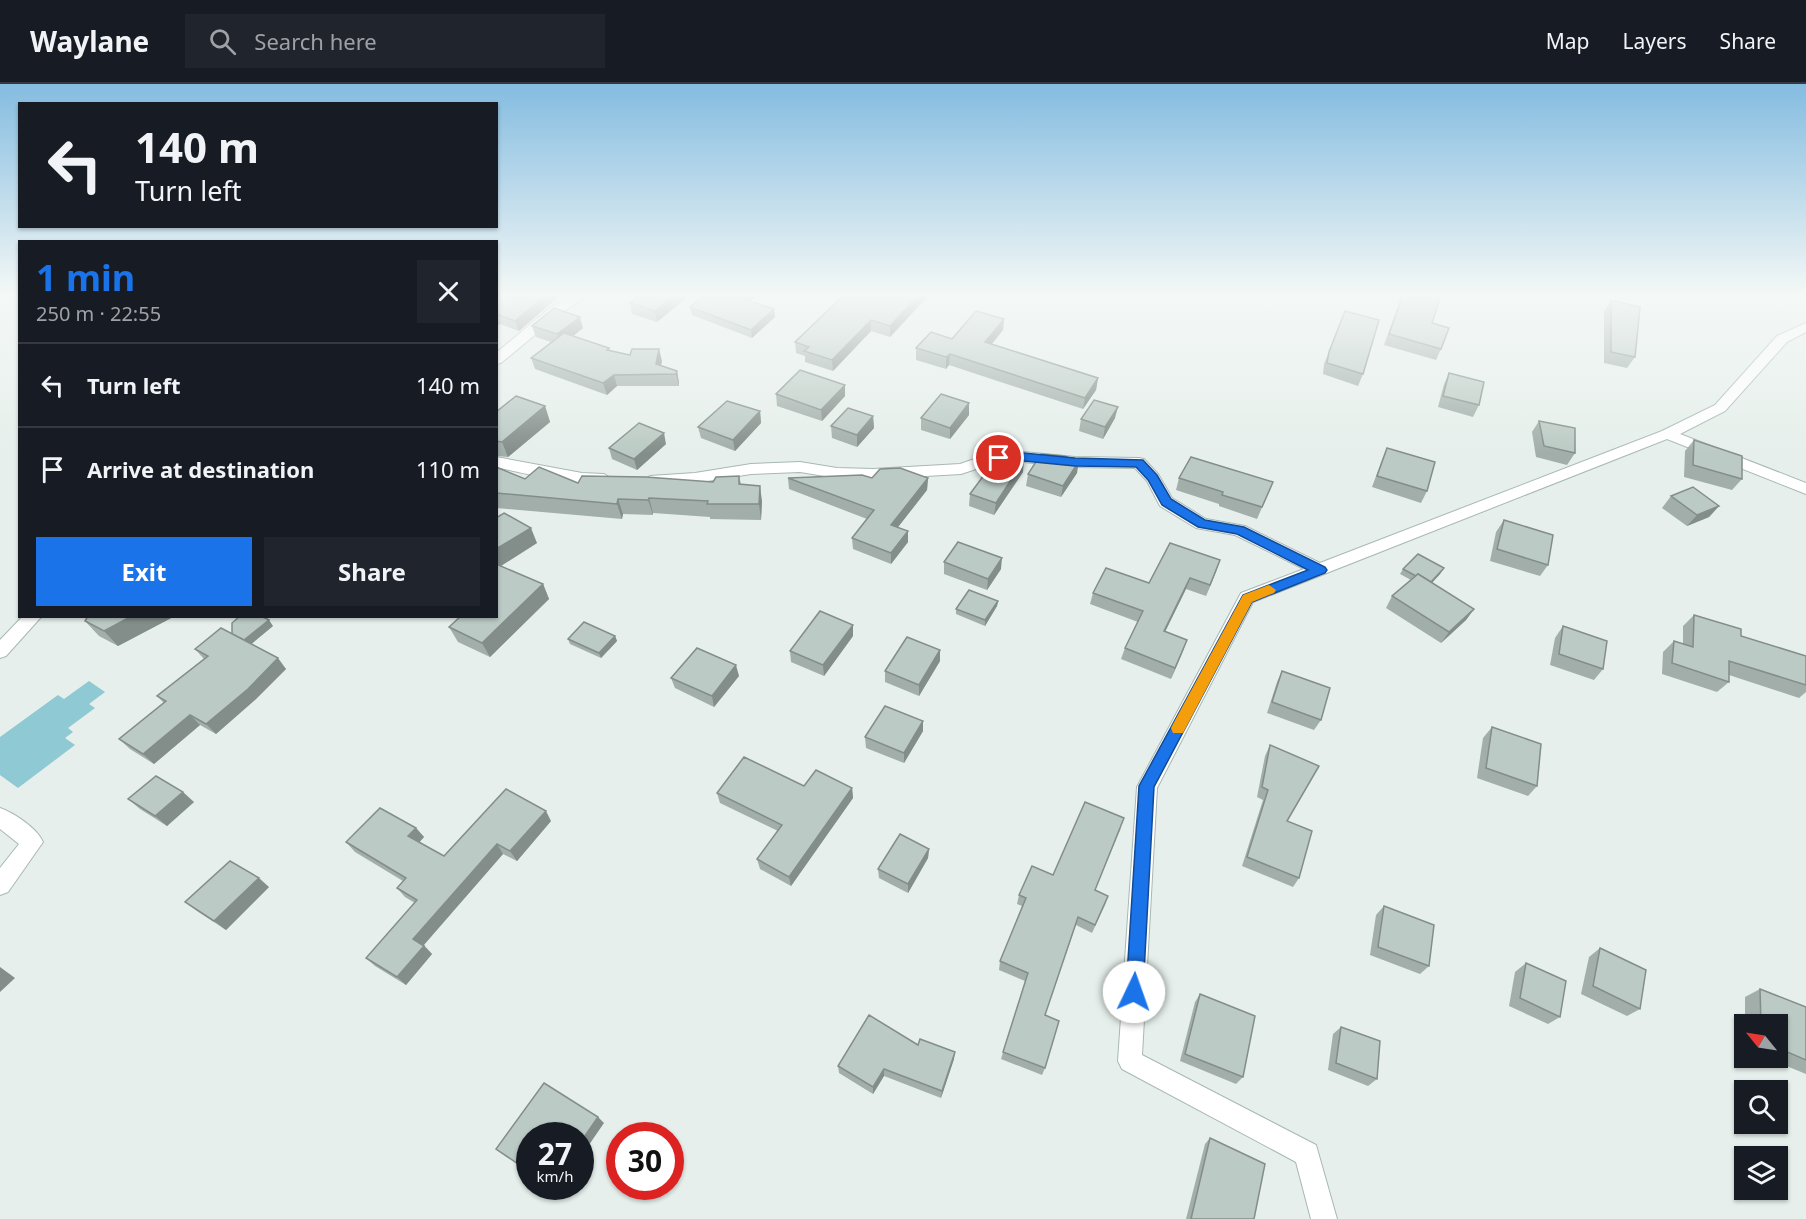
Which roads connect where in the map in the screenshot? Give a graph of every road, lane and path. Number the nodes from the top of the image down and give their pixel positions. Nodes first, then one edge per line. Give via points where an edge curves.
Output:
1 (510, 348) edge
2 (1774, 348) edge
3 (498, 358) edge
4 (1667, 435) junction
5 (498, 462) edge
6 (1806, 489) edge
7 (1320, 570) junction
8 (32, 618) edge
9 (0, 651) edge
10 (0, 817) edge
11 (0, 885) edge
12 (1324, 1219) edge

1 - 3 street
2 - 4 street via 1720,408
4 - 6 street
4 - 7 street
5 - 7 street via 582,478 629,480 800,467 873,474 962,469 1013,456 1139,463 1166,502 1202,524 1239,530
7 - 12 street via 1247,598 1147,786 1130,1061 1307,1154
8 - 9 street
10 - 11 street via 33,842

